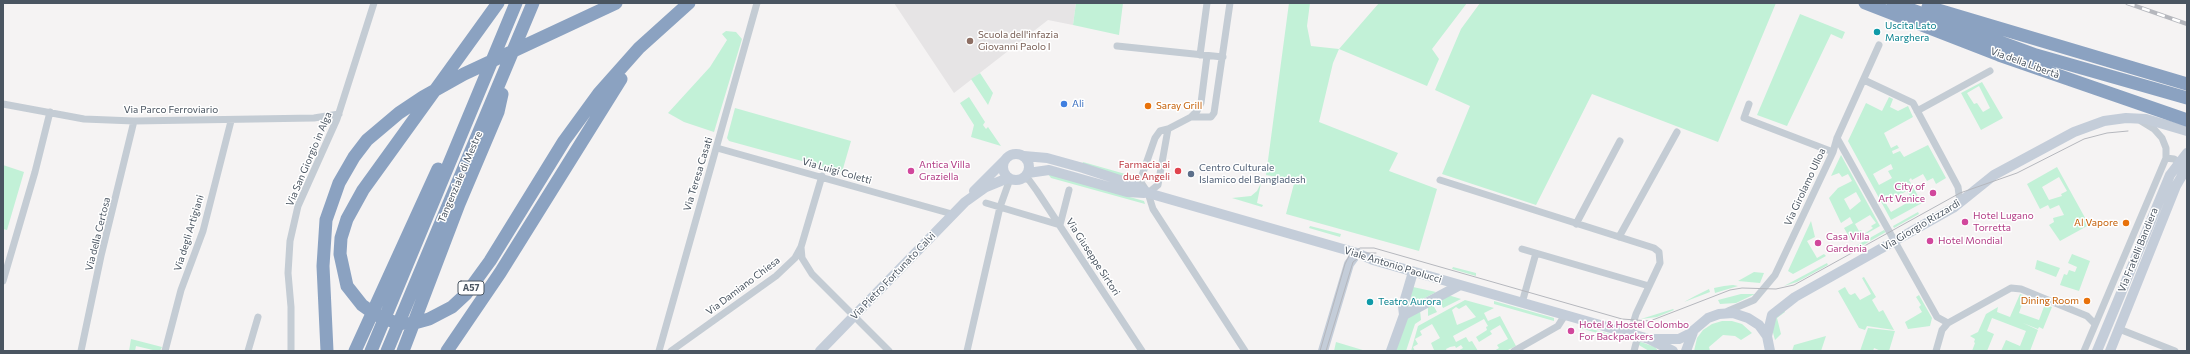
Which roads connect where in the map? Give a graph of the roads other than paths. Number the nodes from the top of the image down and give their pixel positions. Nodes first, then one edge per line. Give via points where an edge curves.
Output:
1 (374, 3) edge
2 (498, 3) edge
3 (516, 3) edge
4 (616, 3) edge
5 (689, 3) edge
6 (757, 3) edge
7 (1207, 3) edge
8 (1230, 3) edge
9 (1865, 3) edge
10 (1893, 3) edge
11 (1914, 3) edge
12 (531, 8) edge
13 (654, 35) junction
14 (1879, 45) dead end
15 (1117, 46) dead end
16 (1204, 55) junction
17 (1222, 58) junction
18 (1990, 71) dead end
19 (502, 80) junction
20 (1864, 80) junction
21 (2187, 84) edge
22 (2187, 98) edge
23 (3, 104) edge
24 (1749, 104) dead end
25 (50, 112) junction
26 (472, 112) junction
27 (1917, 112) junction
28 (339, 114) junction
29 (1191, 118) junction
30 (2136, 118) junction
31 (231, 120) junction
32 (2187, 120) edge
33 (134, 121) junction
34 (1168, 129) junction
35 (2187, 131) edge
36 (1677, 132) dead end
37 (1836, 138) junction
38 (1620, 141) dead end
39 (717, 148) junction
40 (1833, 152) junction
41 (2187, 153) edge
42 (1024, 156) junction
43 (2166, 158) junction
44 (1004, 161) junction
45 (2186, 168) edge
46 (1026, 175) junction
47 (822, 176) junction
48 (1009, 178) junction
49 (1440, 180) dead end
50 (1069, 190) dead end
51 (1148, 193) junction
52 (965, 202) junction
53 (1960, 202) junction
54 (986, 203) dead end
55 (1000, 208) junction
56 (952, 214) junction
57 (1576, 224) junction
58 (1060, 225) junction
59 (1619, 237) junction
60 (1895, 241) junction
61 (801, 246) junction
62 (1522, 249) dead end
63 (1357, 253) junction
64 (1536, 253) junction
65 (1413, 272) junction
66 (3, 281) edge
67 (1460, 285) junction
68 (1650, 286) junction
69 (1522, 302) junction
70 (1722, 313) junction
71 (1404, 315) junction
72 (1566, 315) junction
73 (854, 316) junction
74 (258, 317) dead end
75 (1948, 323) junction
76 (2095, 324) junction
77 (1695, 329) junction
78 (2119, 329) junction
79 (1634, 335) junction
80 (1767, 336) junction
81 (1649, 339) junction
82 (1141, 349) edge
83 (81, 351) edge
84 (165, 351) edge
85 (248, 351) edge
86 (291, 351) edge
87 (327, 351) edge
88 (355, 351) edge
89 (371, 351) edge
90 (387, 351) edge
91 (403, 351) edge
92 (447, 351) edge
93 (659, 351) edge
94 (671, 351) edge
95 (820, 351) edge
96 (889, 351) edge
97 (967, 351) edge
98 (1133, 351) edge
99 (1245, 351) edge
100 (1323, 351) edge
101 (1391, 351) edge
102 (1514, 351) edge
103 (1634, 351) edge
104 (1664, 351) edge
105 (1673, 351) edge
106 (1678, 351) edge
107 (1686, 351) edge
108 (1770, 351) edge
109 (1936, 351) edge
110 (2084, 351) edge
111 (2097, 351) edge
112 (2110, 351) edge
113 (2175, 351) edge

1 - 28 street, Via San Giorgio in Alga
2 - 13 highway, A57 via 352,208 341,238 340,262 347,286 362,305 399,324 411,324 444,312 466,294 490,261 581,117 618,70
3 - 26 highway, Tangenziale di Mestre
4 - 87 highway via 464,74 423,96 398,113 367,140 339,183 326,220 323,266
5 - 13 highway
6 - 39 street, Via Teresa Casati
7 - 16 street
8 - 17 street
9 - 32 highway, Via della Libertà via 1999,55
10 - 22 highway via 2036,55
11 - 21 highway
12 - 19 highway, Tangenziale di Mestre
13 - 92 highway via 607,98 500,273
14 - 20 street, Via Girolamo Ulloa
15 - 16 street
16 - 17 street
16 - 29 street via 1201,103
17 - 29 street via 1214,113 1211,118
18 - 27 street
19 - 90 highway, Tangenziale di Mestre
19 - 91 highway via 498,112 459,204
20 - 27 street via 1913,103
20 - 37 street, Via Girolamo Ulloa
23 - 25 street, Via Parco Ferroviario
24 - 40 street via 1744,118
25 - 33 street, Via Parco Ferroviario via 84,119
25 - 66 street
26 - 88 highway via 456,130
26 - 89 highway, Tangenziale di Mestre
27 - 53 street via 1958,187
28 - 31 street, Via Parco Ferroviario via 314,118
28 - 86 street, Via San Giorgio in Alga via 298,206 290,241 288,273
29 - 34 street
30 - 35 street, Via Giorgio Rizzardi
30 - 43 street via 2151,126 2160,135 2165,144
30 - 53 street, Via Giorgio Rizzardi via 2112,120 2074,132 1994,175
31 - 33 street, Via Parco Ferroviario
31 - 84 street, Via degli Artigiani via 202,231 181,290
33 - 83 street, Via della Certosa
34 - 51 street via 1158,184
34 - 51 street via 1160,131 1155,138 1143,167 1140,181
36 - 59 street
37 - 40 street, Via Girolamo Ulloa
37 - 60 street
38 - 57 street
39 - 47 street, Via Luigi Coletti
39 - 93 street, Via Teresa Casati
40 - 70 street, Via Girolamo Ulloa via 1775,275 1754,300
41 - 111 street, Via Fratelli Bandiera via 2167,182
42 - 44 street via 1012,154
42 - 46 street via 1029,163
42 - 51 street, Viale Antonio Paolucci via 1047,158 1083,168 1129,183
43 - 45 street via 2174,159
43 - 76 street, Via Fratelli Bandiera
44 - 48 street via 1003,171
44 - 52 street, Via Pietro Fortunato Calvi via 985,178
45 - 78 street, Via Fratelli Bandiera via 2176,186
46 - 48 street via 1018,180
46 - 51 street, Viale Antonio Paolucci via 1049,170 1127,192
46 - 58 street, Via Giuseppe Sirtori
47 - 56 street, Via Luigi Coletti
47 - 61 street, Via Damiano Chiesa
48 - 52 street, Via Pietro Fortunato Calvi via 986,187
48 - 55 street
49 - 57 street
50 - 58 street
51 - 63 street, Viale Antonio Paolucci
51 - 99 street via 1153,209
52 - 56 street, Via Pietro Fortunato Calvi
53 - 60 street, Via Giorgio Rizzardi
54 - 55 street
55 - 58 street
55 - 97 street
56 - 73 street, Via Pietro Fortunato Calvi
57 - 59 street
58 - 82 street, Via Giuseppe Sirtori
59 - 68 street via 1659,252 1660,263
60 - 75 street via 1937,317
60 - 80 street, Via Giorgio Rizzardi via 1803,292 1780,308 1771,318
61 - 73 street via 802,258 809,270
61 - 94 street, Via Damiano Chiesa via 795,258 776,276
62 - 64 street
63 - 65 street, Viale Antonio Paolucci
63 - 100 street via 1349,264
64 - 68 street
64 - 69 street
65 - 67 street, Viale Antonio Paolucci
65 - 71 street via 1403,306
67 - 69 street, Viale Antonio Paolucci
67 - 71 street
68 - 79 street via 1636,314
69 - 72 street, Viale Antonio Paolucci
70 - 77 street via 1708,318
70 - 80 street via 1738,314 1748,318 1759,325
71 - 101 street
72 - 79 street, Viale Antonio Paolucci
72 - 102 street via 1558,326
73 - 95 street, Via Pietro Fortunato Calvi
73 - 96 street
74 - 85 street
75 - 76 street via 2007,289 2016,287 2087,316
75 - 109 street via 1942,330
76 - 110 street, Via Fratelli Bandiera
77 - 81 street via 1679,339
77 - 106 street
77 - 107 street
78 - 112 street, Via Fratelli Bandiera
78 - 113 street
79 - 81 street, Viale Antonio Paolucci
79 - 103 street
80 - 108 street
81 - 104 street via 1660,345
81 - 105 street
82 - 98 street

